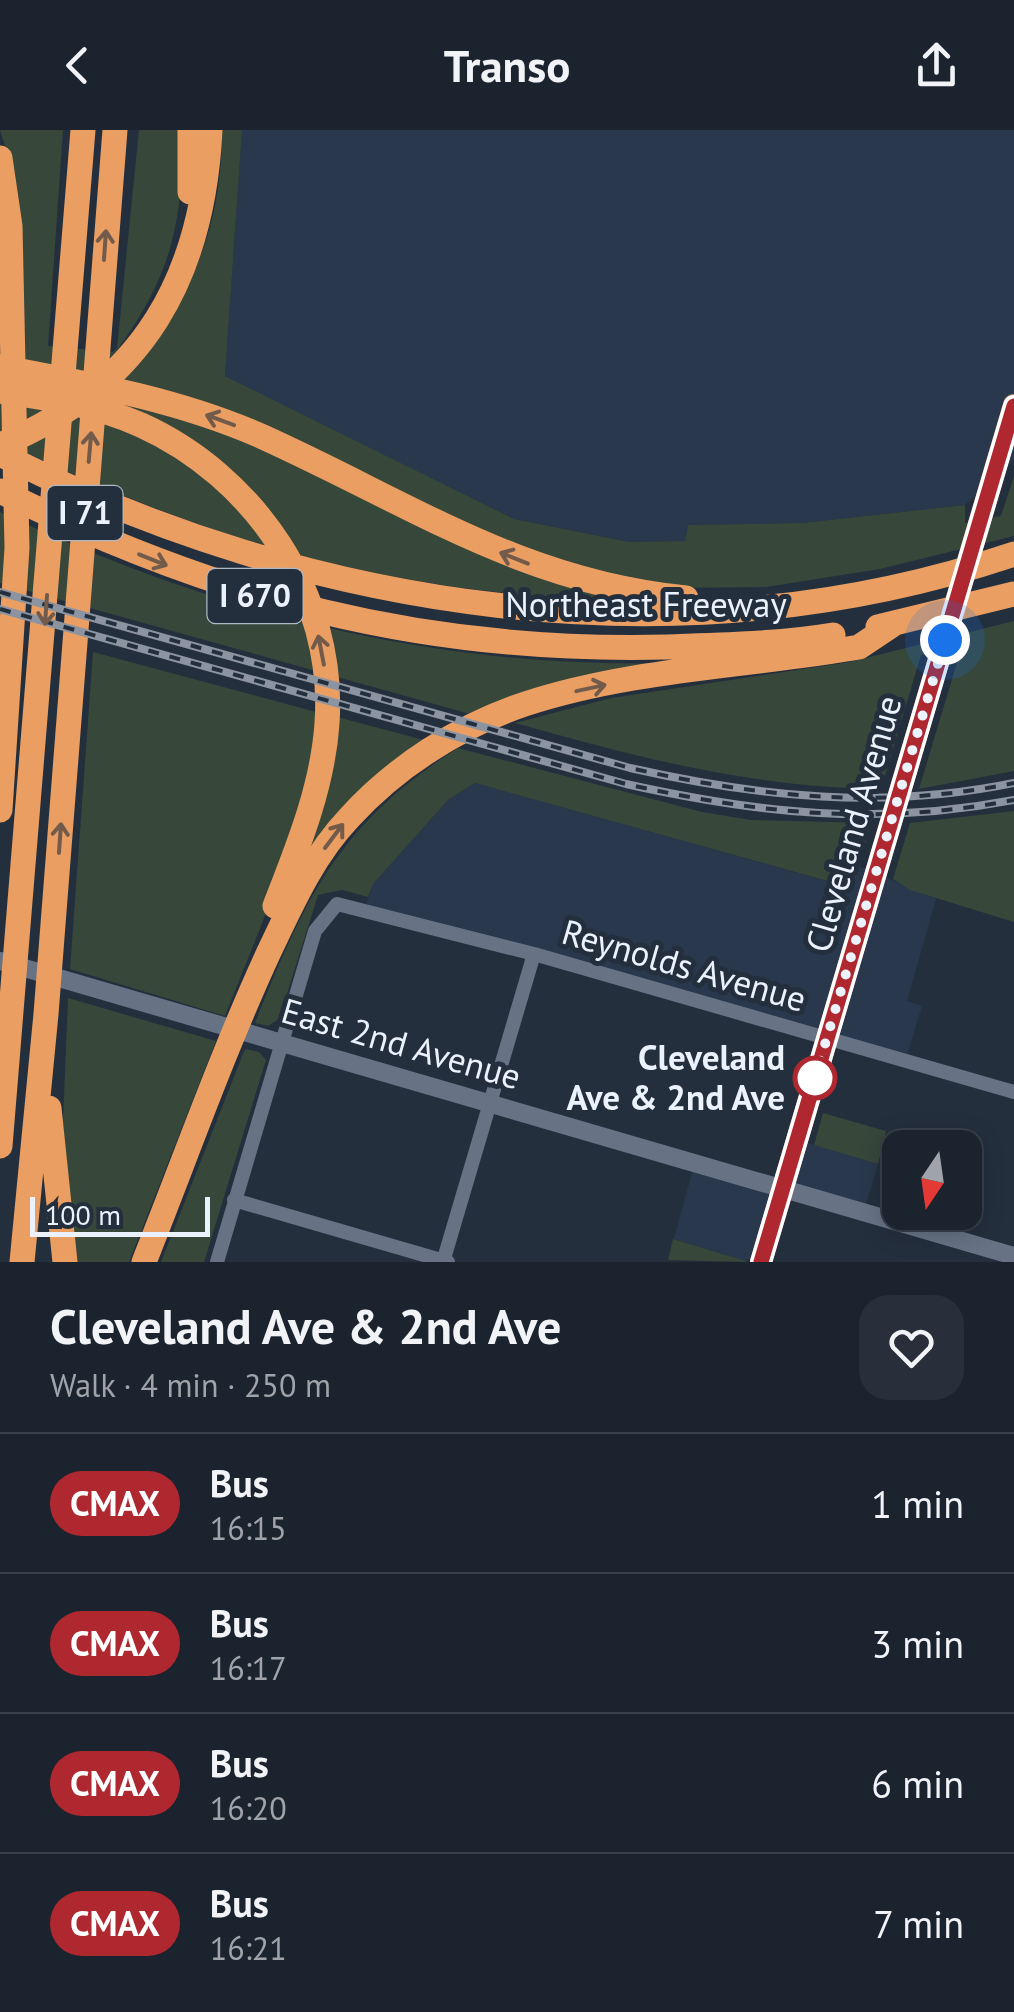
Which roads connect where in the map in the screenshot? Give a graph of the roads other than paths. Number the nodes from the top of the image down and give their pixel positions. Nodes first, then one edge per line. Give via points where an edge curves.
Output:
1 (83, 130) edge
2 (114, 130) edge
3 (190, 130) edge
4 (210, 130) edge
5 (0, 158) edge
6 (122, 361) junction
7 (0, 367) edge
8 (0, 391) edge
9 (1014, 406) edge
10 (0, 444) edge
11 (0, 454) edge
12 (0, 491) edge
13 (1014, 554) edge
14 (1014, 594) edge
15 (816, 599) junction
16 (892, 625) junction
17 (0, 810) edge
18 (534, 954) junction
19 (0, 961) edge
20 (240, 1015) junction
21 (827, 1038) junction
22 (282, 1042) junction
23 (42, 1062) junction
24 (1014, 1092) edge
25 (490, 1104) junction
26 (0, 1146) edge
27 (783, 1188) junction
28 (234, 1200) junction
29 (1014, 1256) edge
30 (22, 1262) edge
31 (65, 1262) edge
32 (144, 1262) edge
33 (217, 1262) edge
34 (445, 1262) edge
35 (761, 1262) edge

1 -> 26 highway, I 71
23 -> 2 highway, I 71
3 - 6 highway via 192,174 180,247 158,304
4 - 6 highway via 189,256 158,318
5 - 17 highway via 10,226 17,548
6 - 10 highway via 67,413
15 -> 7 highway via 691,598 563,576 488,548 236,426 145,396
20 -> 8 highway via 309,815 324,747 328,706 320,640 301,583 270,529 225,478 169,439 83,405
9 - 21 main road, Cleveland Avenue
11 - 15 highway, Northeast Freeway via 190,537 405,594 572,612 734,609
12 -> 16 highway, Northeast Freeway / I 670 via 203,580 275,602 444,636 526,646 703,646
13 - 15 highway, Northeast Freeway
14 - 16 highway, Northeast Freeway / I 670
20 -> 16 highway via 322,852 374,792 432,748 524,704 860,647
18 - 21 street, Reynolds Avenue
18 - 22 street, Reynolds Avenue via 336,904 315,931
18 - 25 street
19 - 22 street, East 2nd Avenue
20 - 32 highway
21 - 24 street, Reynolds Avenue
21 - 27 main road, Cleveland Avenue
22 - 25 street, East 2nd Avenue
22 - 28 street
23 - 30 highway, I 71
23 - 31 highway
25 - 27 street, East 2nd Avenue
25 - 34 street
27 - 29 street, East 2nd Avenue
27 - 35 main road, Cleveland Avenue
28 - 33 street
28 - 34 street

